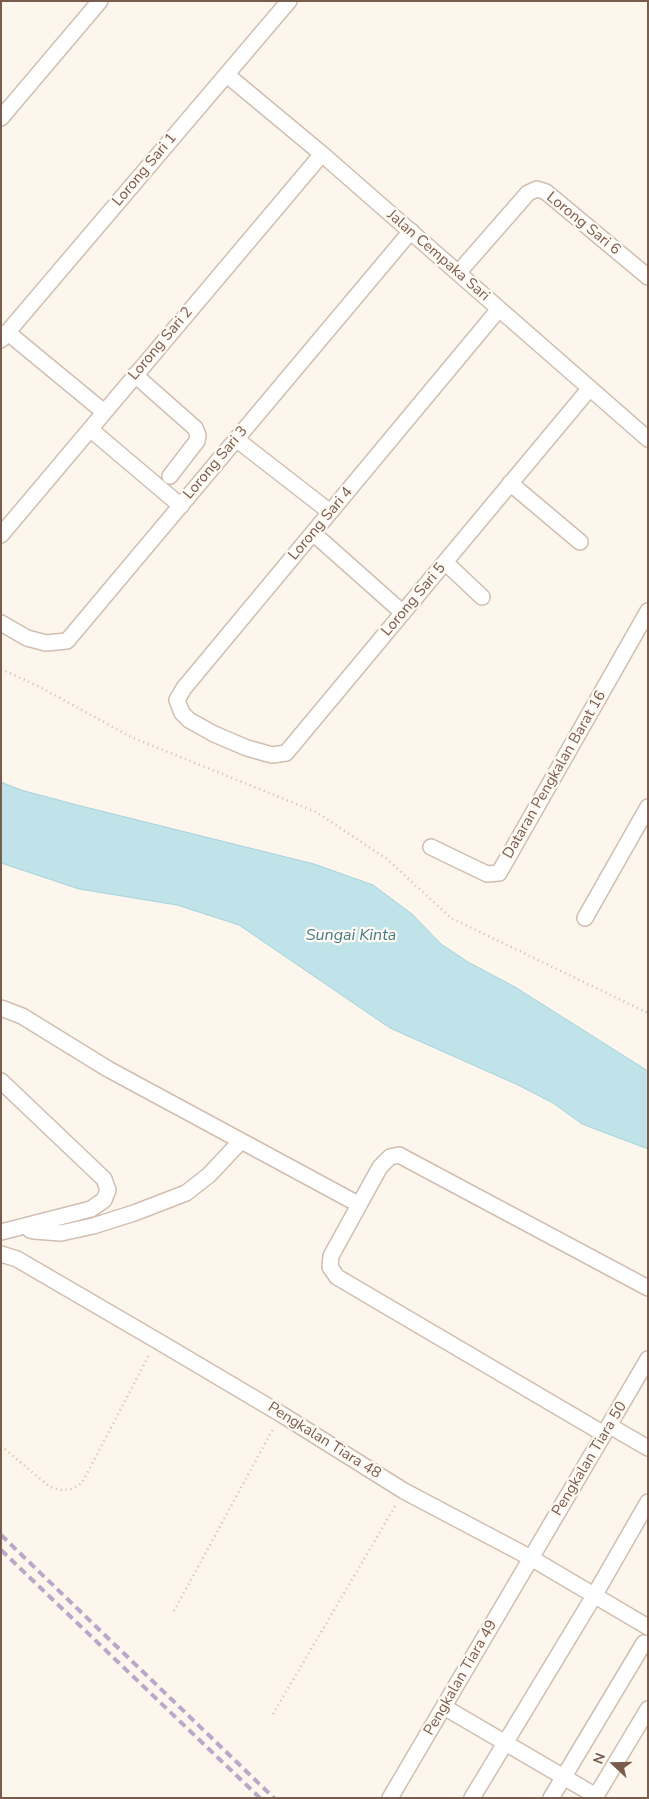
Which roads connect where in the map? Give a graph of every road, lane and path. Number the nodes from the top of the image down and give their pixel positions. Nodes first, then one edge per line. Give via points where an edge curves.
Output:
1 (100, 1) edge
2 (289, 1) edge
3 (227, 75) junction
4 (1, 118) edge
5 (322, 154) junction
6 (411, 231) junction
7 (458, 273) junction
8 (648, 277) edge
9 (499, 309) junction
10 (4, 336) edge
11 (135, 375) junction
12 (590, 388) junction
13 (104, 412) junction
14 (90, 429) junction
15 (236, 439) junction
16 (648, 439) edge
17 (170, 476) dead end
18 (510, 483) junction
19 (181, 506) junction
20 (330, 512) junction
21 (313, 533) junction
22 (1, 535) edge
23 (580, 542) dead end
24 (445, 562) junction
25 (482, 598) dead end
26 (648, 611) edge
27 (403, 613) junction
28 (1, 623) edge
29 (1, 669) edge
30 (214, 734) joint
31 (648, 807) edge
32 (432, 847) dead end
33 (585, 918) dead end
34 (1, 1008) edge
35 (648, 1013) edge
36 (1, 1081) edge
37 (240, 1142) junction
38 (358, 1204) junction
39 (28, 1226) junction
40 (1, 1232) edge
41 (1, 1254) edge
42 (648, 1288) edge
43 (156, 1340) junction
44 (648, 1360) edge
45 (281, 1414) junction
46 (607, 1430) junction
47 (1, 1446) edge
48 (648, 1448) edge
49 (404, 1491) junction
50 (648, 1502) edge
51 (531, 1558) junction
52 (594, 1596) junction
53 (174, 1611) dead end
54 (648, 1627) edge
55 (644, 1643) dead end
56 (444, 1707) junction
57 (648, 1709) edge
58 (273, 1714) dead end
59 (505, 1742) junction
60 (563, 1776) junction
61 (390, 1798) edge
62 (472, 1798) edge
63 (551, 1798) edge

1 - 4 street
2 - 3 street, Lorong Sari 1
3 - 5 street, Jalan Cempaka Sari
3 - 10 street, Lorong Sari 1
5 - 6 street, Jalan Cempaka Sari
5 - 11 street, Lorong Sari 2
6 - 7 street, Jalan Cempaka Sari
6 - 15 street, Lorong Sari 3
7 - 8 street, Lorong Sari 6 via 528,193 537,189 546,192
7 - 9 street, Jalan Cempaka Sari
9 - 12 street, Jalan Cempaka Sari
9 - 20 street, Lorong Sari 4
10 - 13 street
11 - 13 street, Lorong Sari 2
11 - 17 street via 195,428 198,435 197,441
12 - 16 street, Jalan Cempaka Sari
12 - 18 street, Lorong Sari 5
13 - 14 street, Lorong Sari 2
14 - 19 street
14 - 22 street, Lorong Sari 2
15 - 19 street, Lorong Sari 3
15 - 20 street
18 - 23 street
18 - 24 street, Lorong Sari 5
19 - 28 street, Lorong Sari 3 via 67,640 46,643 27,638
20 - 21 street, Lorong Sari 4
21 - 27 street
21 - 30 street, Lorong Sari 4 via 184,688 178,700 182,713
24 - 25 street
24 - 27 street, Lorong Sari 5
26 - 32 street, Dataran Pengkalan Barat 16 via 499,873 487,874
27 - 30 street, Lorong Sari 5 via 286,753 272,755
29 - 35 path via 131,737 316,812 387,859 451,918
31 - 33 street
34 - 37 street via 22,1016 108,1069
36 - 39 street via 104,1180 108,1190 104,1200 91,1209
37 - 38 street
37 - 39 street via 209,1175 186,1192 134,1213 61,1233 34,1231
38 - 42 street via 380,1167 390,1156 399,1155
38 - 46 street via 330,1256 330,1267 337,1277
39 - 40 street
41 - 43 street, Pengkalan Tiara 48 via 17,1260
43 - 45 street, Pengkalan Tiara 48
43 - 47 path via 82,1483 72,1489 50,1487
44 - 46 street, Pengkalan Tiara 50
45 - 49 street, Pengkalan Tiara 48
45 - 53 path
46 - 48 street
46 - 51 street, Pengkalan Tiara 50
49 - 51 street, Pengkalan Tiara 48
49 - 58 path
50 - 52 street
51 - 52 street, Pengkalan Tiara 48
51 - 56 street, Pengkalan Tiara 49
52 - 54 street, Pengkalan Tiara 48
52 - 59 street
55 - 60 street
56 - 59 street
56 - 61 street, Pengkalan Tiara 49
57 - 60 street via 596,1796
59 - 60 street
59 - 62 street
60 - 63 street

